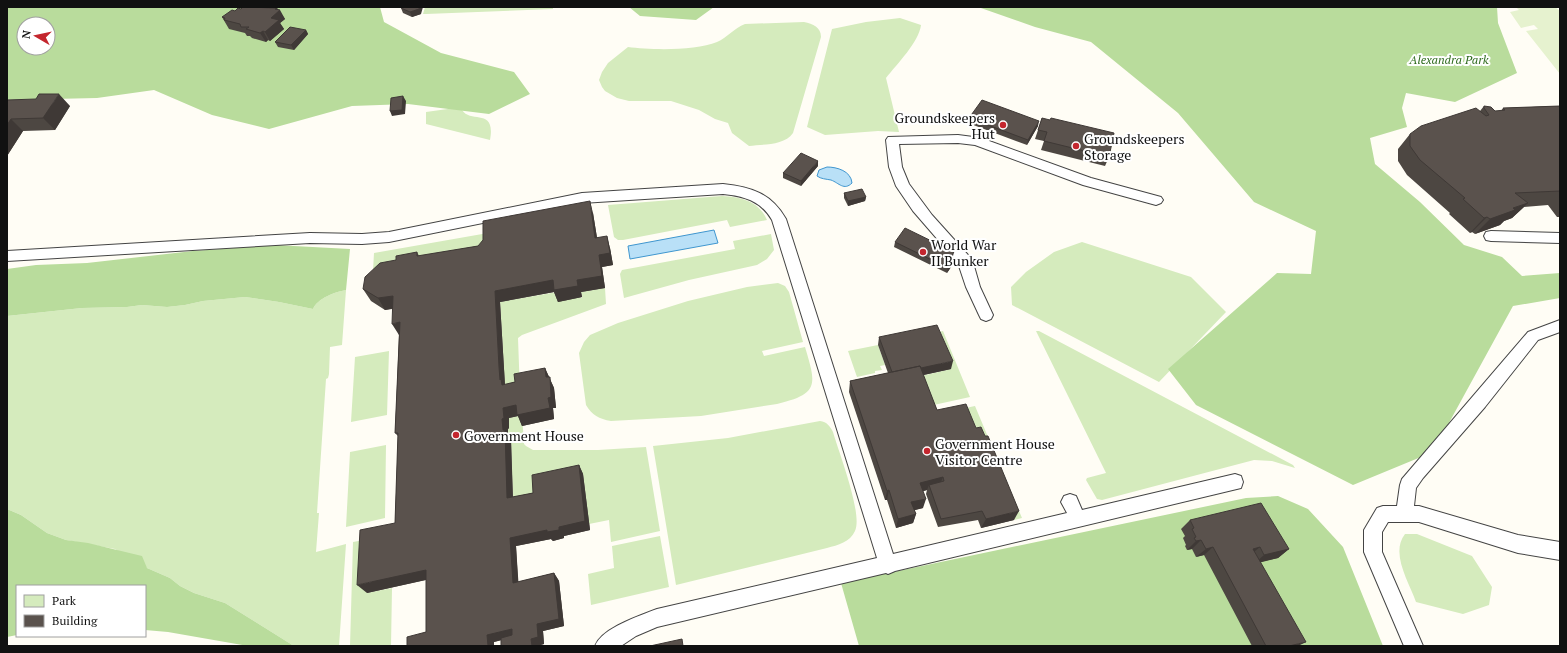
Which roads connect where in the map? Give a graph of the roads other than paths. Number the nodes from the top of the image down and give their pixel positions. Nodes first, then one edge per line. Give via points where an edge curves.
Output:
1 (1156, 200) dead end
2 (1491, 236) edge
3 (1560, 238) edge
4 (7, 256) edge
5 (986, 315) dead end
6 (1560, 326) edge
7 (1235, 482) dead end
8 (1070, 502) dead end
9 (1404, 514) junction
10 (1078, 519) junction
11 (1560, 551) edge
12 (888, 564) junction
13 (604, 646) edge
14 (1414, 646) edge

1 - 5 lane via 1082,180 976,141 892,140 897,169 904,188 965,263
2 - 3 lane
4 - 12 lane via 310,238 389,237 582,198 723,189 746,192 774,208 779,218
6 - 9 lane via 1533,336 1417,473 1408,486
7 - 10 lane
8 - 10 lane
9 - 11 lane via 1419,514 1518,544
9 - 14 lane via 1383,514 1373,530 1373,552
10 - 12 lane
12 - 13 lane via 657,618 630,629

